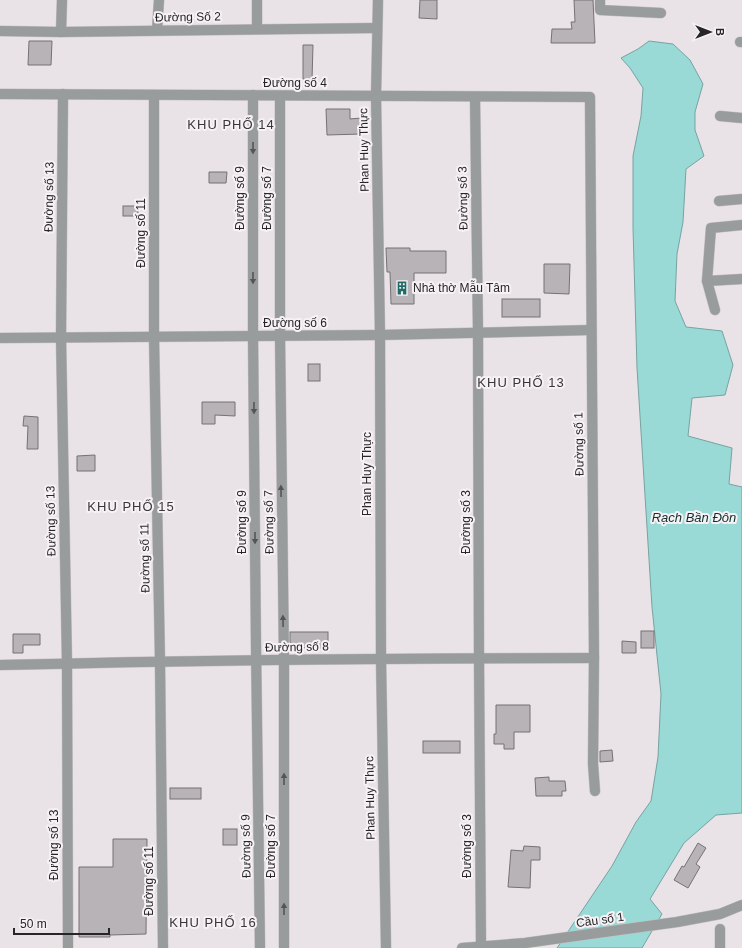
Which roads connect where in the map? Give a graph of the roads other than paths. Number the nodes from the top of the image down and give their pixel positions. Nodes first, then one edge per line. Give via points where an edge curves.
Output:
1 (62, 0) edge
2 (159, 0) edge
3 (258, 0) edge
4 (378, 0) edge
5 (600, 0) edge
6 (661, 13) dead end
7 (377, 28) junction
8 (256, 29) junction
9 (158, 30) junction
10 (0, 31) edge
11 (61, 32) junction
12 (0, 94) edge
13 (63, 94) junction
14 (154, 95) junction
15 (253, 95) junction
16 (280, 96) junction
17 (376, 96) junction
18 (475, 97) junction
19 (590, 97) joint
20 (720, 116) dead end
21 (742, 118) edge
22 (742, 199) edge
23 (719, 201) dead end
24 (742, 225) edge
25 (742, 280) edge
26 (707, 281) junction
27 (716, 310) dead end
28 (591, 330) junction
29 (478, 333) junction
30 (380, 335) junction
31 (253, 336) junction
32 (280, 336) junction
33 (61, 337) junction
34 (154, 337) junction
35 (0, 338) edge
36 (479, 658) junction
37 (594, 658) junction
38 (381, 659) junction
39 (256, 660) junction
40 (284, 660) junction
41 (160, 662) junction
42 (67, 664) junction
43 (0, 665) edge
44 (596, 791) dead end
45 (742, 905) edge
46 (720, 929) dead end
47 (481, 946) junction
48 (68, 948) edge
49 (163, 948) edge
50 (260, 948) edge
51 (284, 948) edge
52 (386, 948) edge
53 (462, 948) edge
54 (720, 948) edge

1 - 11 street
2 - 9 street
3 - 8 street
4 - 7 street, Phan Huy Thực
5 - 6 street via 600,10
7 - 8 street, Đường Số 2
7 - 17 street, Phan Huy Thực
8 - 9 street, Đường Số 2
9 - 11 street, Đường Số 2
10 - 11 street, Đường Số 2
12 - 13 street, Đường số 4
13 - 14 street, Đường số 4
13 - 33 street, Đường số 13
14 - 15 street, Đường số 4
14 - 34 street, Đường số 11
15 - 16 street, Đường số 4
15 -> 31 street, Đường số 9
16 - 17 street, Đường số 4
16 - 32 street, Đường số 7
17 - 18 street, Đường số 4
17 - 30 street, Phan Huy Thực
18 - 19 street, Đường số 4
18 - 29 street, Đường số 3
19 - 28 street, Đường số 1
20 - 21 street
22 - 23 street
24 - 26 street via 711,228
25 - 26 street
26 - 27 street
28 - 29 street, Đường số 6
28 - 37 street, Đường số 1
29 - 30 street, Đường số 6
29 - 36 street, Đường số 3
30 - 32 street, Đường số 6
30 - 38 street, Phan Huy Thực
31 - 32 street, Đường số 6
31 - 34 street, Đường số 6
31 -> 39 street, Đường số 9
40 -> 32 street, Đường số 7
33 - 34 street, Đường số 6
33 - 35 street, Đường số 6
33 - 42 street, Đường số 13
34 - 41 street, Đường số 11
36 - 37 street, Đường số 8
36 - 38 street, Đường số 8
36 - 47 street, Đường số 3
37 - 44 street, Đường số 1 via 593,764
38 - 40 street, Đường số 8
38 - 52 street, Phan Huy Thực
39 - 40 street, Đường số 8
39 - 41 street, Đường số 8
39 - 50 street, Đường số 9
51 -> 40 street, Đường số 7
41 - 42 street, Đường số 8
41 - 49 street, Đường số 11
42 - 43 street, Đường số 8
42 - 48 street, Đường số 13
45 - 47 street, Cầu số 1 via 720,914 677,922 525,943
46 - 54 street
47 - 53 street, Cầu số 1

